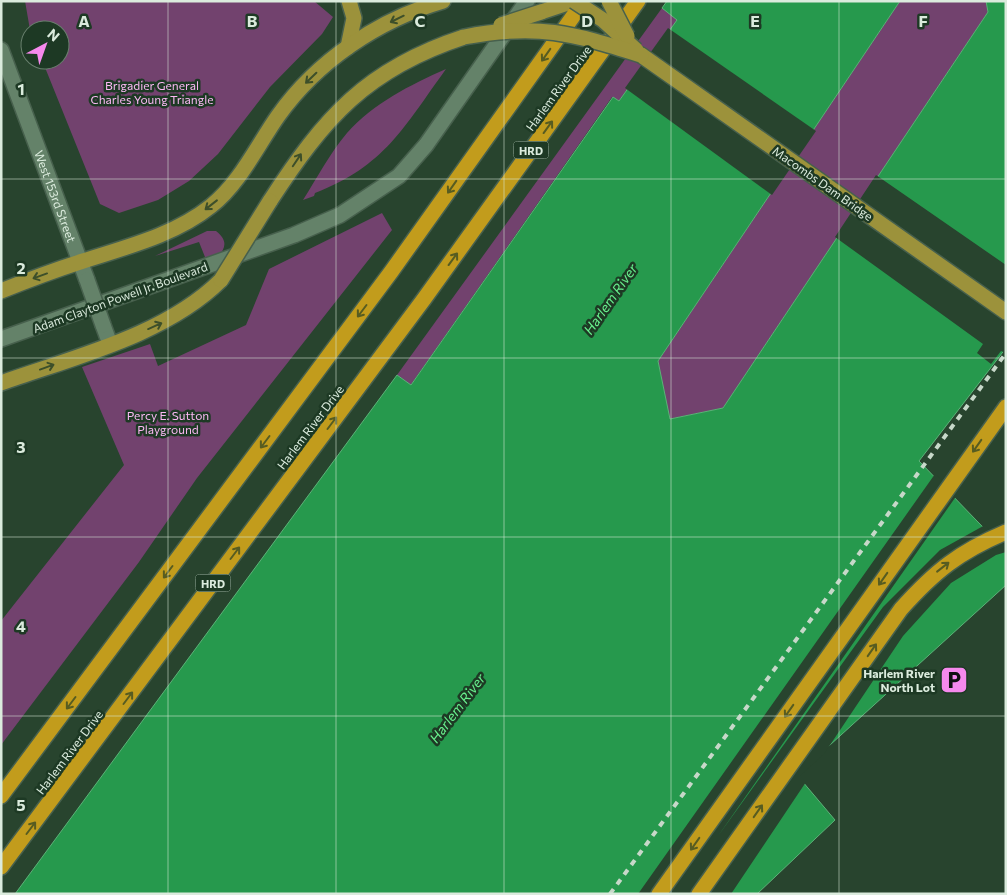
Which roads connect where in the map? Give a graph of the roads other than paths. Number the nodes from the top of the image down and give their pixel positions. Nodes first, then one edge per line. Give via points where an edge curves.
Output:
1 (349, 1) edge
2 (442, 1) edge
3 (527, 1) edge
4 (574, 1) edge
5 (584, 1) edge
6 (610, 1) edge
7 (638, 1) edge
8 (464, 37) junction
9 (348, 47) junction
10 (1, 50) edge
11 (641, 55) junction
12 (80, 262) junction
13 (1, 291) edge
14 (1006, 312) edge
15 (1, 339) edge
16 (110, 344) junction
17 (1, 384) edge
18 (1006, 407) edge
19 (1006, 532) edge
20 (1, 796) edge
21 (1, 866) edge
22 (659, 894) edge
23 (699, 894) edge

1 - 9 main road via 354,18
2 -> 9 main road via 391,22
3 - 15 street, Adam Clayton Powell Jr. Boulevard via 426,145 399,176 377,192 340,215 294,235
4 - 8 main road, bridge
4 - 11 main road, bridge via 603,20
5 -> 20 highway via 391,272
6 - 11 main road, bridge via 619,24
21 -> 7 highway, Harlem River Drive / HRD via 424,299
8 - 11 main road, Adam Clayton Powell Jr. Boulevard, bridge via 494,31 541,29 589,38
16 -> 8 main road, Adam Clayton Powell Jr. Boulevard, bridge via 178,316 208,294 221,280 313,138 351,97 398,65
9 -> 12 main road via 293,96 233,184 210,207 162,233
10 - 12 street, West 153rd Street
11 - 14 main road, Macombs Dam Bridge
12 -> 13 main road
12 - 16 street, West 153rd Street, bridge
17 -> 16 main road, Adam Clayton Powell Jr. Boulevard
18 -> 22 highway
23 -> 19 highway via 901,609 958,555

